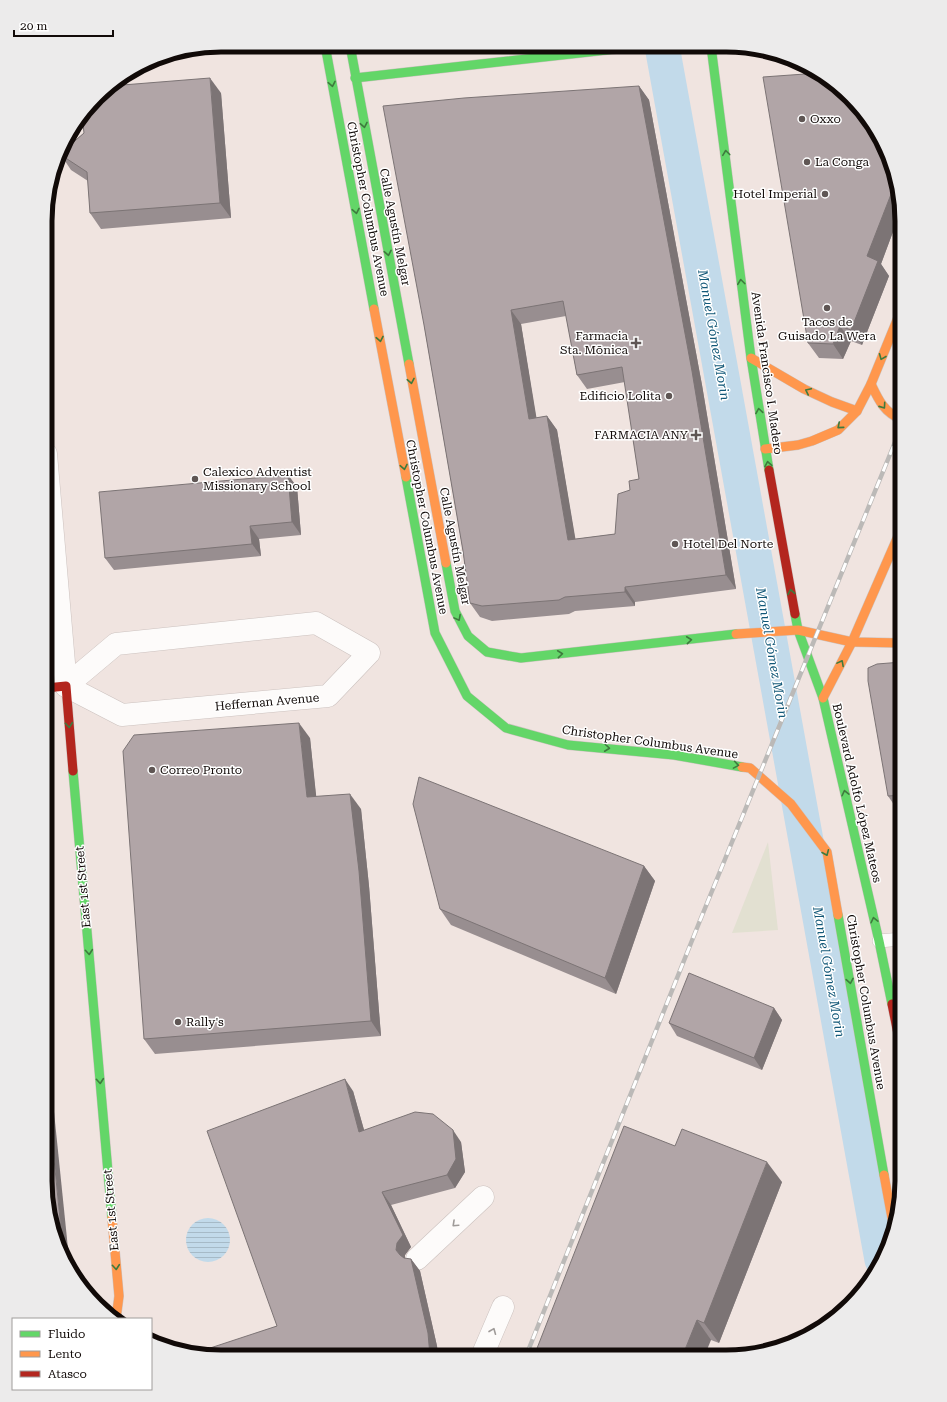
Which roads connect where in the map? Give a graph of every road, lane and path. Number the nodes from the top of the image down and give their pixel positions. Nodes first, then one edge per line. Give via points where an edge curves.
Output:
1 (326, 52) edge
2 (351, 52) edge
3 (590, 52) edge
4 (712, 52) edge
5 (355, 78) junction
6 (895, 325) edge
7 (751, 358) junction
8 (871, 384) junction
9 (857, 411) junction
10 (895, 418) edge
11 (765, 449) junction
12 (895, 543) edge
13 (52, 594) edge
14 (798, 630) junction
15 (852, 642) junction
16 (895, 642) edge
17 (56, 687) edge
18 (823, 698) junction
19 (895, 939) edge
20 (879, 940) junction
21 (895, 1019) edge
22 (483, 1197) dead end
23 (892, 1215) edge
24 (417, 1259) dead end
25 (503, 1307) dead end
26 (117, 1314) edge
27 (485, 1350) edge

1 -> 23 main road, Christopher Columbus Avenue via 435,633 467,696 506,728 568,745 674,755 750,768 791,804 827,852
2 - 5 main road, Calle Agustín Melgar
3 - 5 main road
7 -> 4 main road, Avenida Francisco I. Madero
5 -> 14 main road, Calle Agustín Melgar via 454,611 468,636 487,652 521,658 748,633
6 -> 8 main road
9 -> 7 main road via 804,389
11 -> 7 main road, Avenida Francisco I. Madero
8 - 9 main road
8 -> 10 main road via 883,409
9 -> 11 main road via 838,430 812,441
14 -> 11 main road, Avenida Francisco I. Madero
12 - 15 main road, Boulevard Adolfo López Mateos
13 - 17 street, East 1st Street
14 - 15 main road, Calle Agustín Melgar
14 - 18 main road, Avenida Francisco I. Madero
15 - 16 main road, Calle Agustín Melgar
18 -> 15 main road, Boulevard Adolfo López Mateos
17 - 17 street, Heffernan Avenue via 116,644 316,623 369,653 328,696 122,714
17 -> 26 main road, East 1st Street via 119,1296
20 -> 18 main road, Boulevard Adolfo López Mateos
19 - 20 lane
20 - 21 main road, Boulevard Adolfo López Mateos
22 -> 24 street
27 -> 25 street

